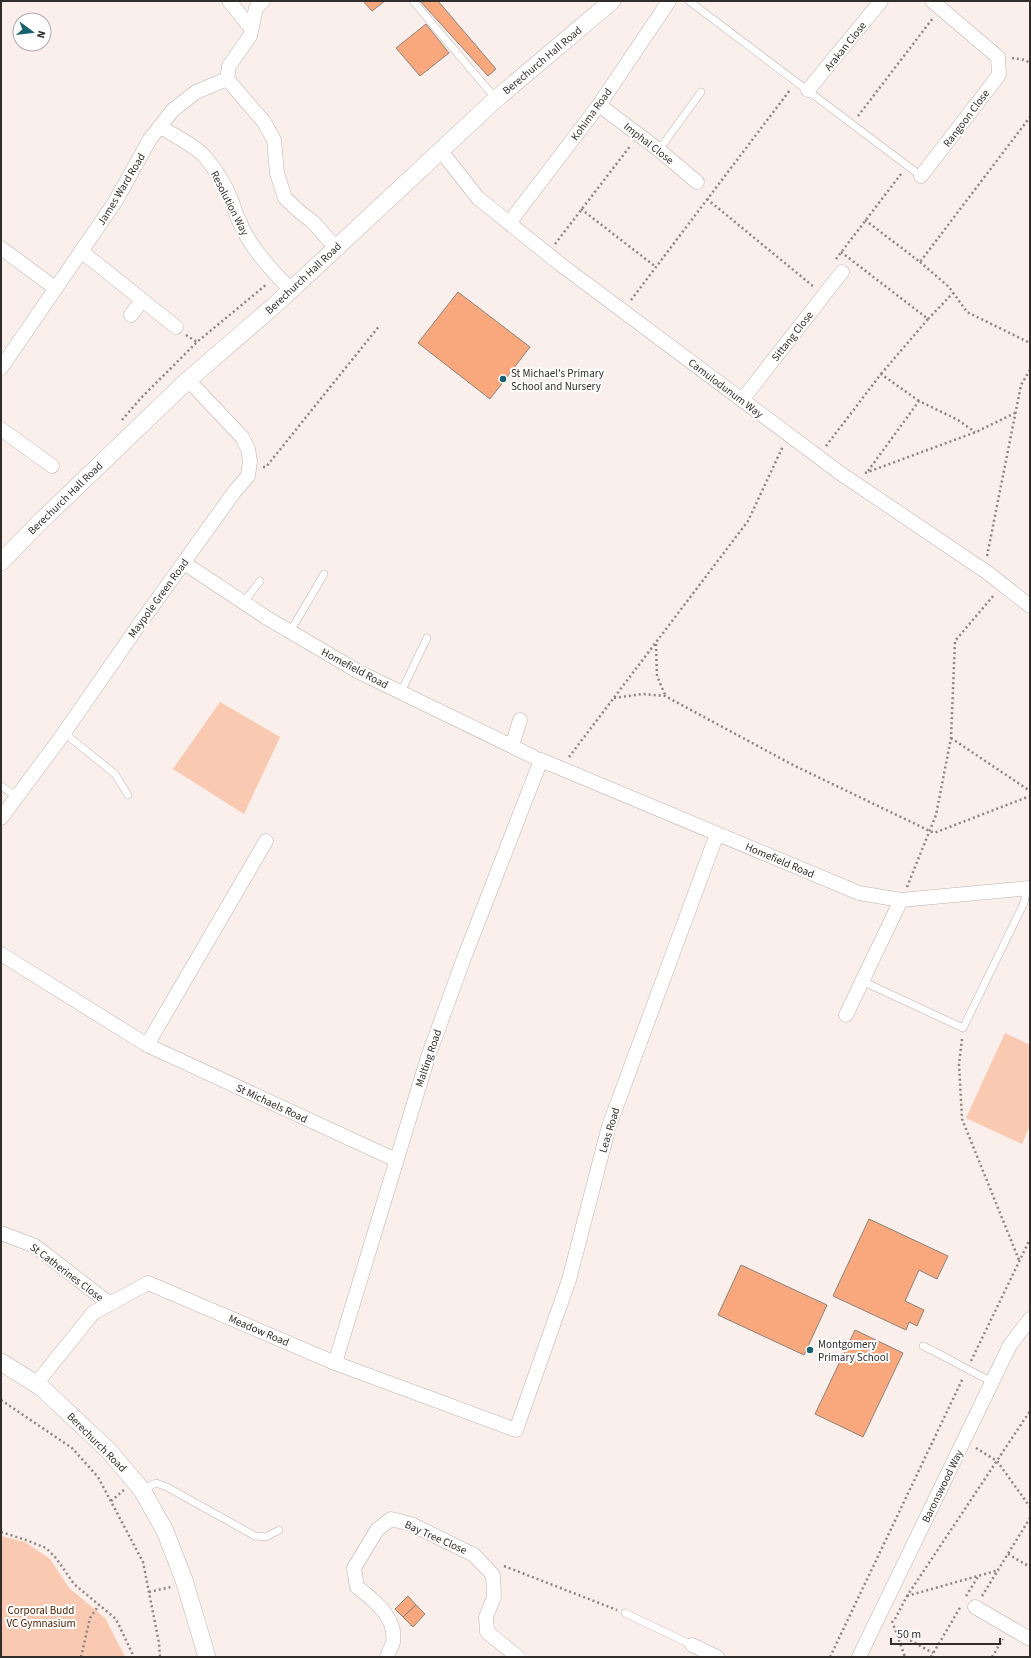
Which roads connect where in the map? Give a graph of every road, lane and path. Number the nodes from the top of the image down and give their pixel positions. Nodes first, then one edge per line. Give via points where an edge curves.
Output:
1 (229, 1) edge
2 (263, 1) edge
3 (413, 1) edge
4 (612, 1) edge
5 (669, 1) edge
6 (689, 1) edge
7 (881, 1) edge
8 (936, 5) edge
9 (251, 28) junction
10 (998, 57) junction
11 (1030, 64) edge
12 (227, 79) junction
13 (796, 82) junction
14 (808, 90) junction
15 (701, 92) dead end
16 (496, 99) junction
17 (599, 105) junction
18 (1030, 117) edge
19 (852, 124) junction
20 (160, 127) junction
21 (639, 135) junction
22 (440, 150) junction
23 (659, 150) junction
24 (907, 166) junction
25 (921, 176) joint
26 (697, 182) dead end
27 (708, 199) junction
28 (582, 209) junction
29 (865, 220) junction
30 (509, 223) junction
31 (1, 248) edge
32 (336, 248) junction
33 (81, 251) junction
34 (841, 252) junction
35 (547, 254) junction
36 (920, 262) junction
37 (656, 267) junction
38 (842, 272) joint
39 (56, 288) junction
40 (291, 290) junction
41 (953, 292) junction
42 (823, 295) junction
43 (142, 300) junction
44 (623, 311) junction
45 (131, 315) dead end
46 (928, 319) junction
47 (380, 325) dead end
48 (176, 327) dead end
49 (1030, 344) edge
50 (1, 368) edge
51 (1030, 370) edge
52 (881, 374) junction
53 (188, 380) junction
54 (742, 400) junction
55 (918, 401) junction
56 (1015, 413) junction
57 (1, 429) edge
58 (976, 432) junction
59 (785, 442) dead end
60 (819, 457) junction
61 (52, 466) dead end
62 (249, 466) junction
63 (868, 472) junction
64 (850, 479) junction
65 (1, 562) edge
66 (184, 563) junction
67 (988, 573) junction
68 (324, 574) dead end
69 (260, 581) dead end
70 (994, 594) dead end
71 (243, 603) junction
72 (1030, 606) edge
73 (290, 632) junction
74 (427, 638) dead end
75 (656, 643) junction
76 (401, 692) junction
77 (666, 697) junction
78 (614, 698) junction
79 (520, 720) dead end
80 (64, 733) junction
81 (951, 738) junction
82 (512, 746) junction
83 (538, 758) junction
84 (562, 768) junction
85 (1, 786) edge
86 (1030, 791) edge
87 (128, 795) dead end
88 (1030, 796) edge
89 (17, 797) junction
90 (1, 818) edge
91 (930, 831) junction
92 (717, 834) junction
93 (266, 842) dead end
94 (1028, 888) edge
95 (901, 900) junction
96 (1, 954) edge
97 (862, 981) junction
98 (846, 1015) dead end
99 (963, 1028) junction
100 (147, 1045) junction
101 (396, 1160) junction
102 (1, 1233) edge
103 (1030, 1239) edge
104 (1020, 1261) junction
105 (110, 1304) junction
106 (1030, 1319) edge
107 (923, 1346) dead end
108 (1, 1362) edge
109 (335, 1363) junction
110 (967, 1370) junction
111 (992, 1382) junction
112 (36, 1384) junction
113 (1, 1400) edge
114 (1030, 1411) edge
115 (516, 1430) joint
116 (964, 1441) junction
117 (997, 1461) junction
118 (142, 1490) junction
119 (1030, 1507) edge
120 (1030, 1518) edge
121 (279, 1530) dead end
122 (1, 1532) edge
123 (1008, 1554) junction
124 (503, 1566) dead end
125 (1030, 1567) edge
126 (999, 1570) junction
127 (979, 1574) junction
128 (185, 1583) junction
129 (149, 1592) junction
130 (907, 1596) junction
131 (886, 1603) junction
132 (99, 1605) junction
133 (975, 1607) joint
134 (625, 1613) joint
135 (893, 1622) junction
136 (1010, 1627) junction
137 (890, 1629) dead end
138 (897, 1633) junction
139 (1030, 1639) edge
140 (692, 1645) joint
141 (933, 1653) junction
142 (81, 1657) edge
143 (134, 1657) edge
144 (160, 1657) edge
145 (207, 1657) edge
146 (386, 1657) edge
147 (518, 1657) edge
148 (717, 1657) edge
149 (830, 1657) edge
150 (860, 1657) edge
151 (906, 1657) edge
152 (931, 1657) edge
153 (992, 1657) edge

1 - 9 street
2 - 9 street via 256,8
3 - 16 lane
4 - 16 street, Berechurch Hall Road
5 - 17 street, Kohima Road
6 - 13 lane
7 - 14 street, Arakan Close
8 - 10 street
8 - 19 path
9 - 12 street via 250,36 229,66
10 - 11 path via 1024,60
10 - 25 street, Rangoon Close via 998,75
12 - 20 street, James Ward Road via 196,92 173,110
12 - 32 street via 264,122 274,140 277,173 285,198 313,222
13 - 14 lane
13 - 27 path
14 - 19 lane
15 - 23 lane
16 - 22 street, Berechurch Hall Road
17 - 21 street, Imphal Close
17 - 30 street, Kohima Road
18 - 36 path
19 - 24 lane
20 - 33 street, James Ward Road via 150,139 115,202
20 - 40 street, Resolution Way via 205,156 232,201 237,217 254,246 273,272
21 - 23 street, Imphal Close
21 - 28 path
22 - 30 street, Camulodunum Way via 478,198
22 - 32 street, Berechurch Hall Road
23 - 26 street, Imphal Close
24 - 25 lane
24 - 29 path
27 - 37 path
27 - 42 path
28 - 35 path
28 - 37 path
29 - 34 path
29 - 36 path
30 - 35 street, Camulodunum Way
31 - 39 street
32 - 40 street, Berechurch Hall Road
33 - 39 street, James Ward Road
33 - 43 street
34 - 38 path via 834,262
34 - 46 path
35 - 44 street, Camulodunum Way
36 - 41 path
37 - 44 path
38 - 42 street, Sittang Close
39 - 50 street, James Ward Road
40 - 53 street, Berechurch Hall Road
41 - 46 path
41 - 49 path via 967,312
42 - 54 street, Sittang Close
43 - 45 street
43 - 48 street
44 - 54 street, Camulodunum Way
46 - 52 path
47 - 62 path via 266,467
51 - 56 path via 1021,385
52 - 55 path
52 - 60 path
53 - 62 street via 242,438 248,450
53 - 65 street, Berechurch Hall Road
54 - 60 street, Camulodunum Way
55 - 58 path via 958,420
55 - 63 path
56 - 58 path
56 - 67 path via 987,554
57 - 61 street
58 - 63 path
59 - 75 path via 748,521
60 - 64 street, Camulodunum Way
62 - 66 street, Maypole Green Road via 248,476 235,490
63 - 64 path
64 - 67 street, Camulodunum Way
66 - 71 street, Homefield Road
66 - 80 street, Maypole Green Road
67 - 72 street, Camulodunum Way
68 - 73 lane
69 - 71 lane
70 - 81 path via 955,641
71 - 73 street, Homefield Road
73 - 76 street, Homefield Road via 359,672
74 - 76 lane
75 - 77 path via 657,676
75 - 78 path
76 - 82 street, Homefield Road
77 - 78 path via 643,694
77 - 91 path via 793,765
78 - 84 path
79 - 82 street
80 - 87 lane via 115,774
80 - 89 street, Maypole Green Road
81 - 86 path
81 - 91 path via 936,815
82 - 83 street, Homefield Road
83 - 84 street, Homefield Road
83 - 101 street, Malting Road via 428,1057
84 - 92 street, Homefield Road
85 - 89 lane
88 - 91 path via 934,833
89 - 90 street, Maypole Green Road
91 - 95 path
92 - 95 street, Homefield Road via 859,893
92 - 115 street, Leas Road via 609,1126 569,1280
93 - 100 street
94 - 95 street, Homefield Road
94 - 99 lane via 1024,903
95 - 97 street
96 - 100 street, St Michaels Road
97 - 98 street
97 - 99 lane
99 - 104 path via 959,1064 962,1119
100 - 101 street, St Michaels Road
101 - 109 street, Malting Road
102 - 105 street, St Catherines Close via 35,1246
103 - 104 path
104 - 110 path
105 - 109 street, Meadow Road via 148,1283
105 - 112 street, Meadow Road via 94,1313
106 - 111 street, Baronswood Way via 1010,1345
107 - 110 lane via 948,1357
108 - 112 street, Berechurch Road
109 - 115 street, Meadow Road
110 - 111 lane
110 - 149 path
111 - 116 street, Baronswood Way
112 - 118 street, Berechurch Road via 109,1451
113 - 129 path via 72,1448 98,1477 143,1562
114 - 117 path
116 - 117 path
116 - 131 street, Baronswood Way
117 - 119 path
117 - 130 path
118 - 121 lane via 156,1484 168,1487 255,1536 266,1537
118 - 128 street, Berechurch Road via 165,1531
120 - 123 path
122 - 132 path via 46,1548 74,1584
123 - 125 path
123 - 126 path
124 - 134 path
126 - 127 path
126 - 133 path
127 - 130 path
127 - 141 path
128 - 129 path
128 - 145 street, Berechurch Road
129 - 144 path
130 - 131 path
130 - 135 path
131 - 135 path
131 - 150 street, Baronswood Way
132 - 142 path via 90,1618
132 - 143 path via 116,1619
133 - 136 street
134 - 140 lane
135 - 137 path
135 - 138 path
136 - 139 street
136 - 153 path
138 - 141 path
138 - 151 path
140 - 148 street
141 - 152 path
146 - 147 street, Bay Tree Close via 393,1643 392,1624 376,1602 357,1587 354,1568 377,1530 391,1519 411,1524 474,1555 493,1575 494,1598 486,1616 487,1632

